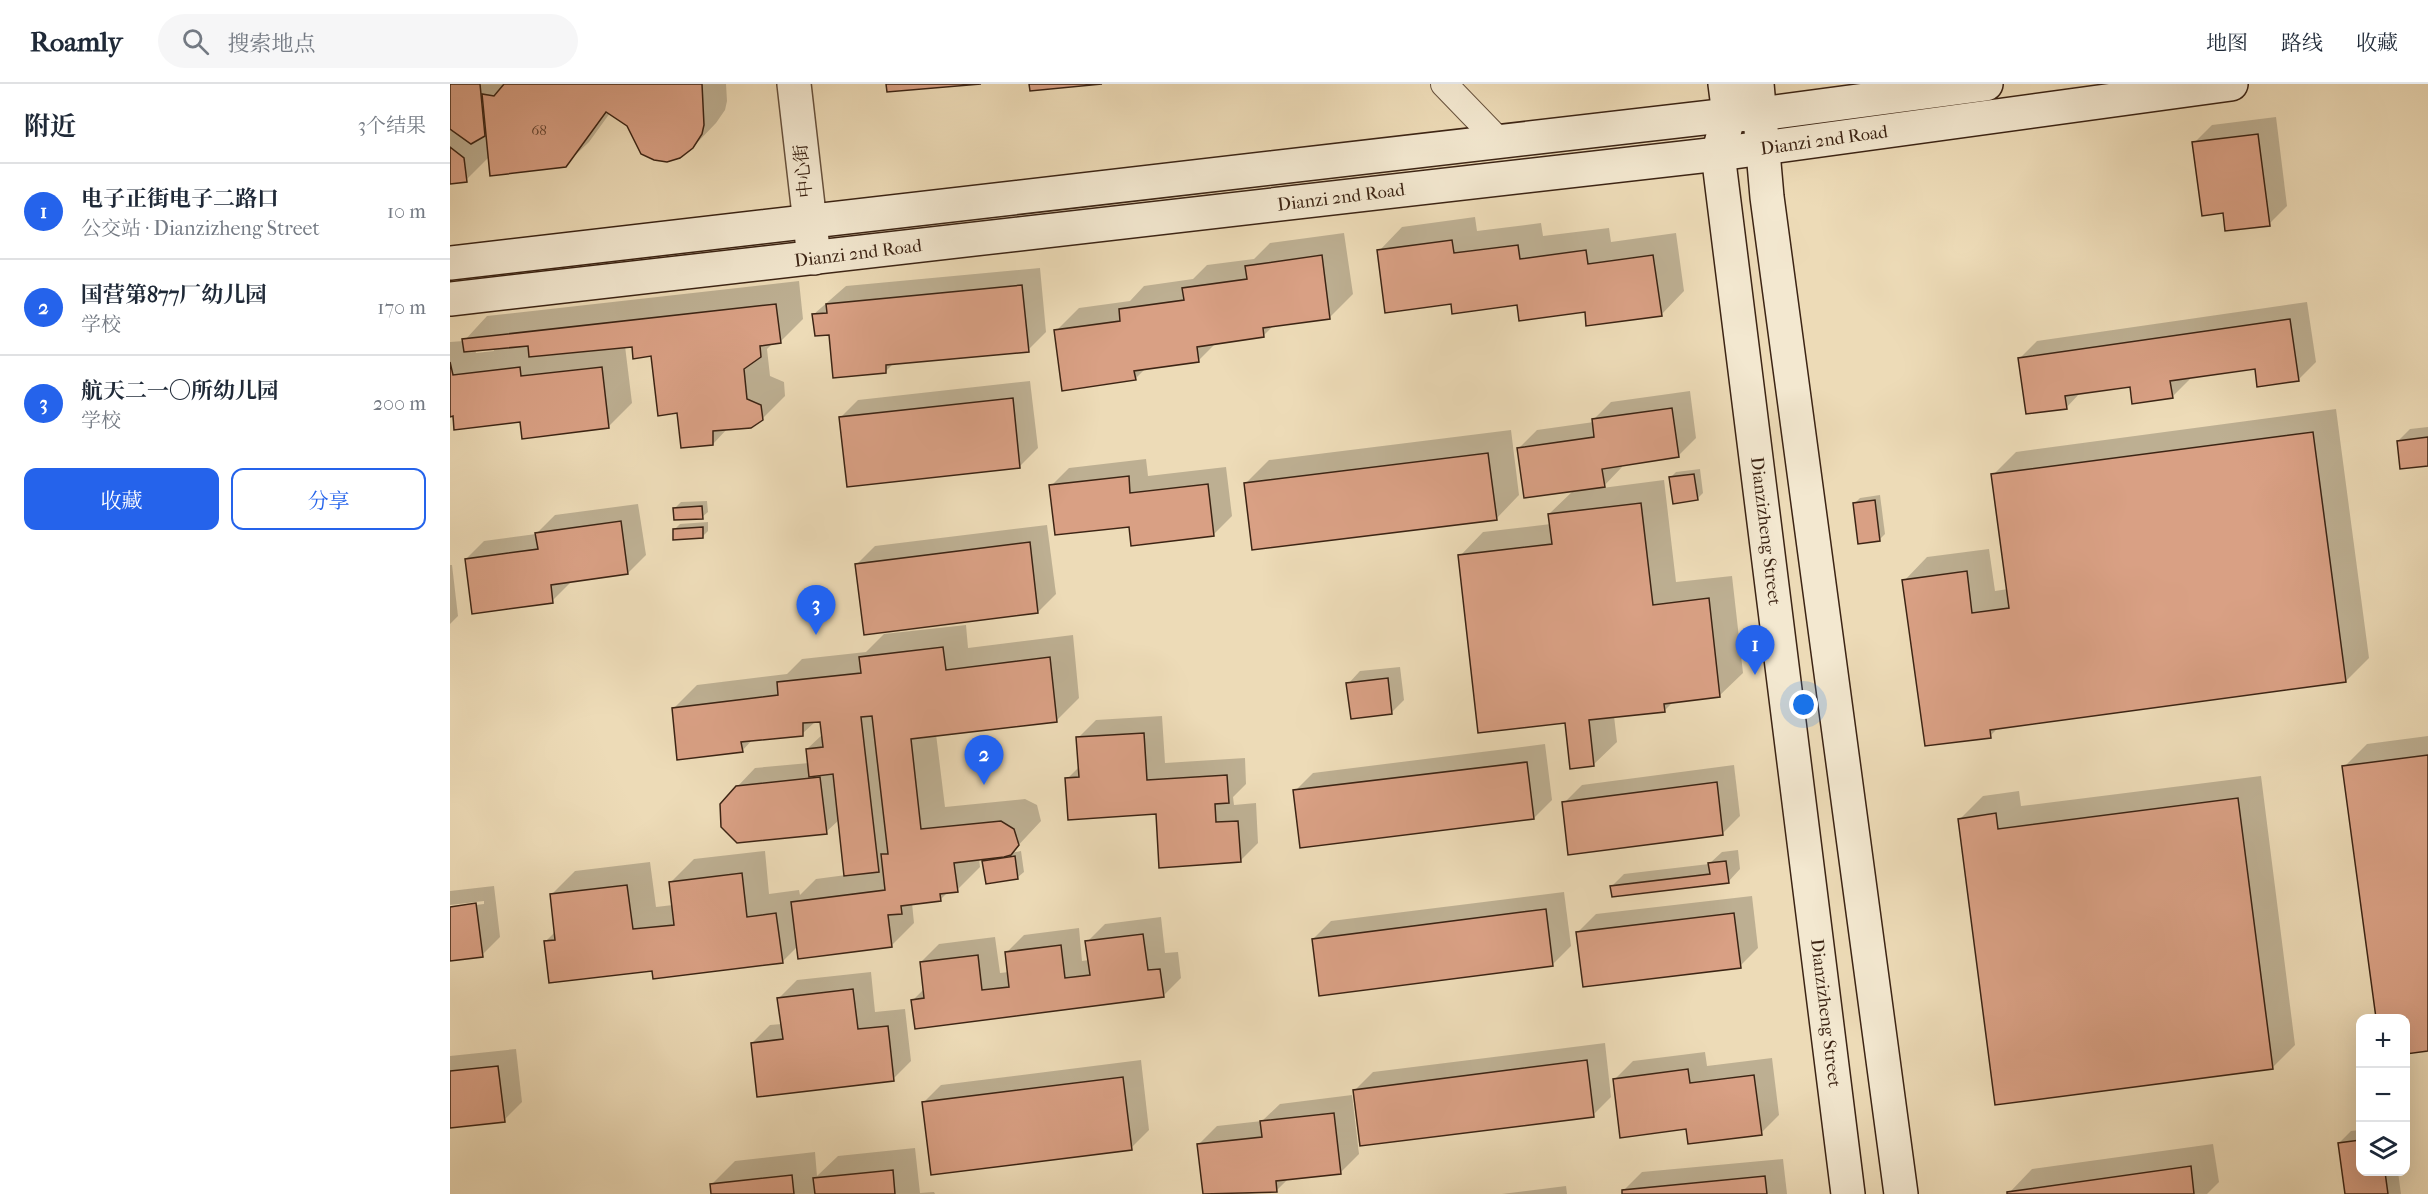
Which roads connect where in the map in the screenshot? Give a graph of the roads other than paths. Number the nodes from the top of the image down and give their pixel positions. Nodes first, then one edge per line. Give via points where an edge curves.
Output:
1 (794, 84) edge
2 (1444, 84) edge
3 (1986, 84) edge
4 (2231, 84) edge
5 (1743, 99) edge
6 (1500, 142) junction
7 (1762, 149) junction
8 (1718, 154) junction
9 (809, 223) junction
10 (814, 258) junction
11 (450, 263) edge
12 (450, 299) edge
13 (1848, 1194) edge
14 (1901, 1194) edge

1 - 9 main road, 中心街
2 - 6 street
3 - 5 main road, Dianzi 2nd Road
4 - 7 main road, Dianzi 2nd Road
5 - 6 main road, Dianzi 2nd Road
5 - 7 main road
5 - 8 main road, Dianzizheng Street
6 - 9 main road, Dianzi 2nd Road
7 - 8 main road, Dianzi 2nd Road
7 - 14 main road
8 - 10 main road, Dianzi 2nd Road
8 - 13 main road, Dianzizheng Street
9 - 10 main road, 中心街
9 - 11 main road, Dianzi 2nd Road
10 - 12 main road, Dianzi 2nd Road

